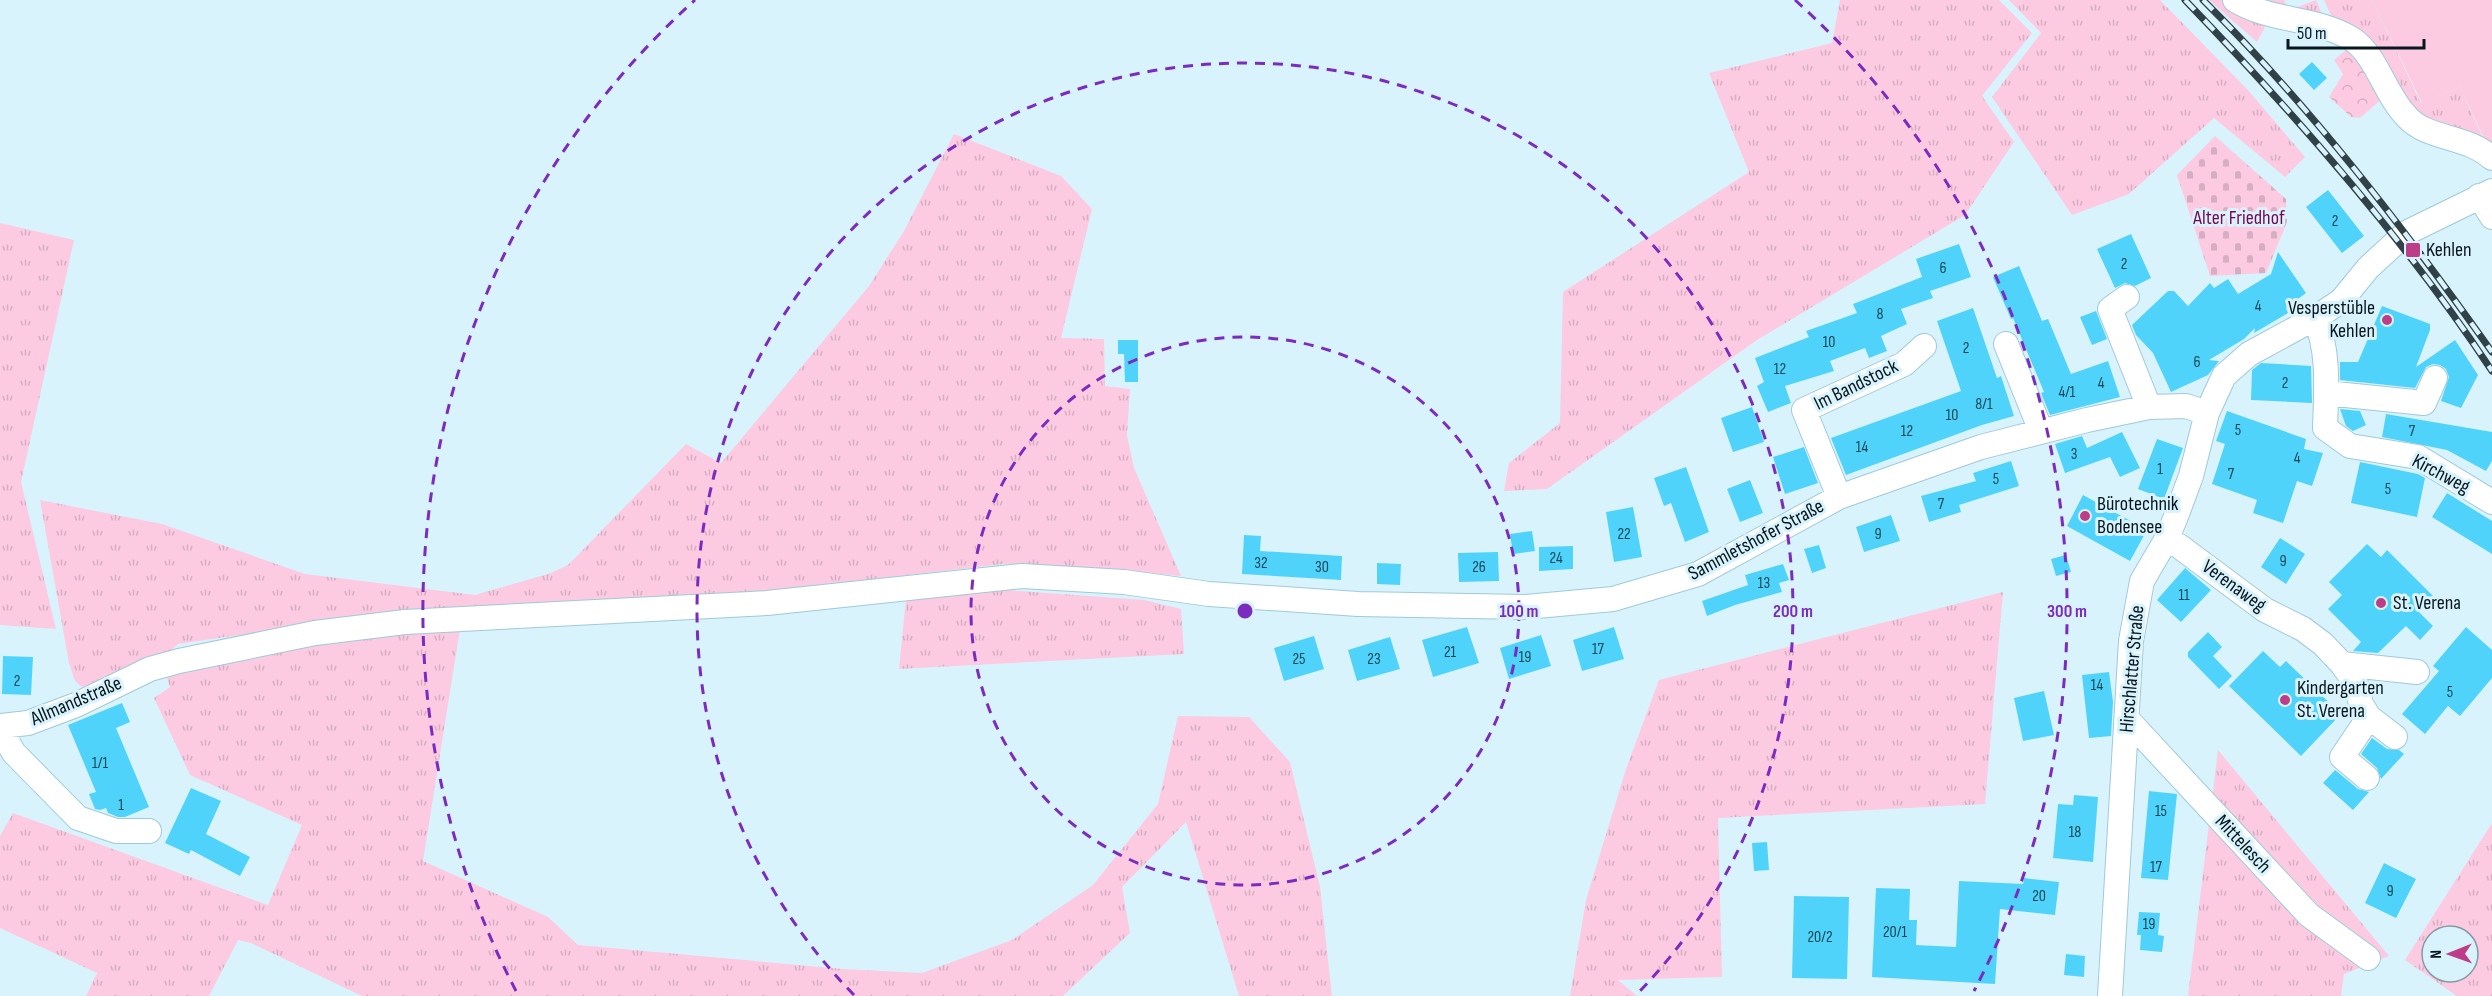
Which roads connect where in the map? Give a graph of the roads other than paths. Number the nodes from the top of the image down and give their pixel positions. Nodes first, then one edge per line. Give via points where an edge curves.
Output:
1 (2235, 0) edge
2 (2492, 158) edge
3 (2486, 193) edge
4 (2492, 217) edge
5 (2127, 297) dead end
6 (2315, 318) junction
7 (2006, 344) dead end
8 (1924, 346) dead end
9 (2436, 378) dead end
10 (2326, 393) junction
11 (2149, 407) junction
12 (2207, 413) junction
13 (2041, 431) junction
14 (1839, 497) junction
15 (2492, 502) edge
16 (2166, 540) junction
17 (2342, 664) junction
18 (150, 669) joint
19 (2417, 672) dead end
20 (2370, 717) junction
21 (2127, 719) junction
22 (0, 728) edge
23 (2394, 737) dead end
24 (2367, 778) dead end
25 (149, 831) dead end
26 (2368, 958) dead end
27 (2110, 996) edge

1 - 2 street via 2258,12 2321,26 2353,40 2375,64 2402,124 2480,147
3 - 4 street
3 - 6 street, Hirschlatter Straße via 2406,233 2368,268 2341,301
5 - 11 street via 2110,309
6 - 10 street, Kirchweg via 2323,337
6 - 12 street, Hirschlatter Straße via 2250,354 2224,376
7 - 13 street
8 - 14 street, Im Bandstock via 1904,364 1804,410
9 - 10 street via 2424,403
10 - 15 street, Kirchweg via 2325,428 2350,446 2418,457
11 - 12 street, Sammletshofer Straße via 2186,406
11 - 13 street, Sammletshofer Straße
12 - 16 street, Hirschlatter Straße via 2191,476
13 - 14 street, Sammletshofer Straße via 1981,447
14 - 18 street, Sammletshofer Straße via 1698,574 1613,598 1514,607 1358,604 1022,576 767,603 405,622 315,633
16 - 17 street, Verenaweg via 2265,610 2303,629
16 - 21 street, Hirschlatter Straße via 2142,581 2131,641
17 - 19 street
17 - 20 street, Verenaweg
18 - 22 street, Allmandstraße via 76,705 28,723
20 - 23 street
20 - 24 street via 2342,757
21 - 26 street, Mittelesch via 2309,915
21 - 27 street, Hirschlatter Straße
22 - 25 street via 14,753 78,818 116,831

